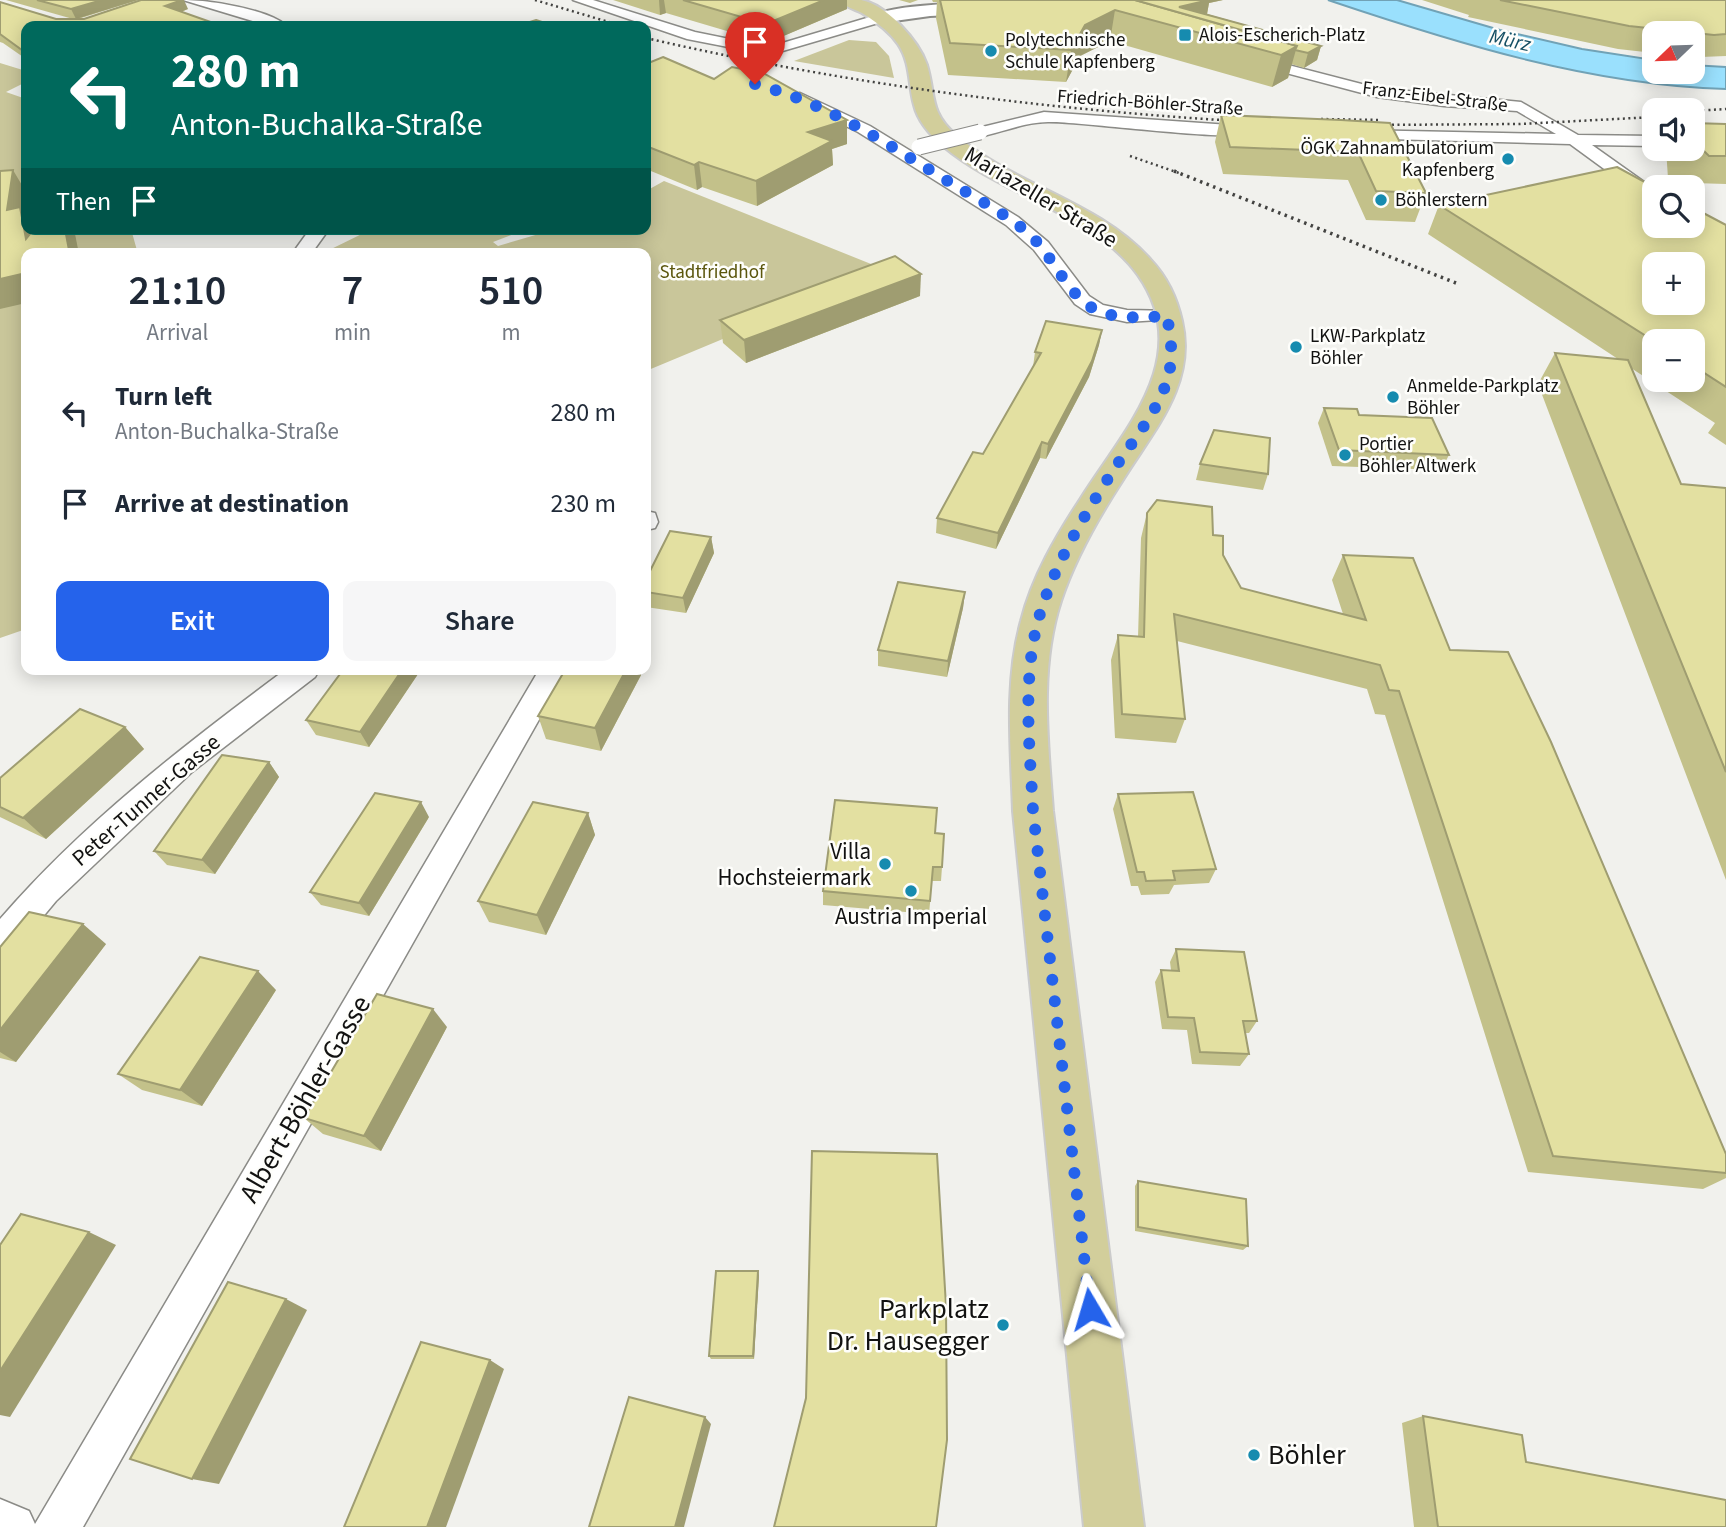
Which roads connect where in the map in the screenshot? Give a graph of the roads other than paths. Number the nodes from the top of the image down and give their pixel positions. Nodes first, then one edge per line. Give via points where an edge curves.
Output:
1 (190, 0) edge
2 (580, 0) edge
3 (848, 0) edge
4 (1082, 3) edge
5 (880, 18) junction
6 (267, 21) edge
7 (645, 21) edge
8 (651, 23) edge
9 (1231, 53) edge
10 (783, 92) edge
11 (1271, 132) edge
12 (1338, 135) edge
13 (1572, 139) junction
14 (1642, 141) edge
15 (900, 151) junction
16 (1642, 189) edge
17 (1167, 316) junction
18 (299, 675) edge
19 (550, 675) edge
20 (0, 943) edge
21 (0, 1522) edge
22 (13, 1527) edge
23 (57, 1527) edge
24 (1114, 1527) edge

1 - 6 street
2 - 7 street
3 - 5 main road, Mariazeller Straße
4 - 5 street via 910,12
5 - 8 street via 769,51
5 - 17 main road, Mariazeller Straße via 911,50 924,107 945,137 1123,246 1157,283
9 - 13 street, Franz-Eibel-Straße via 1377,92 1521,107
10 - 15 street via 842,116
11 - 15 street, Friedrich-Böhler-Straße, bridge via 1044,117
12 - 13 street
13 - 14 street
13 - 16 street, Franz-Eibel-Straße
15 - 17 street via 1027,233 1082,300 1097,310
17 - 24 main road, Mariazeller Straße via 1170,369 1157,404 1072,541 1052,583 1038,622 1031,670 1033,811
18 - 20 street, Peter-Tunner-Gasse via 181,764 44,891
19 - 23 street, Albert-Böhler-Gasse
21 - 22 street

